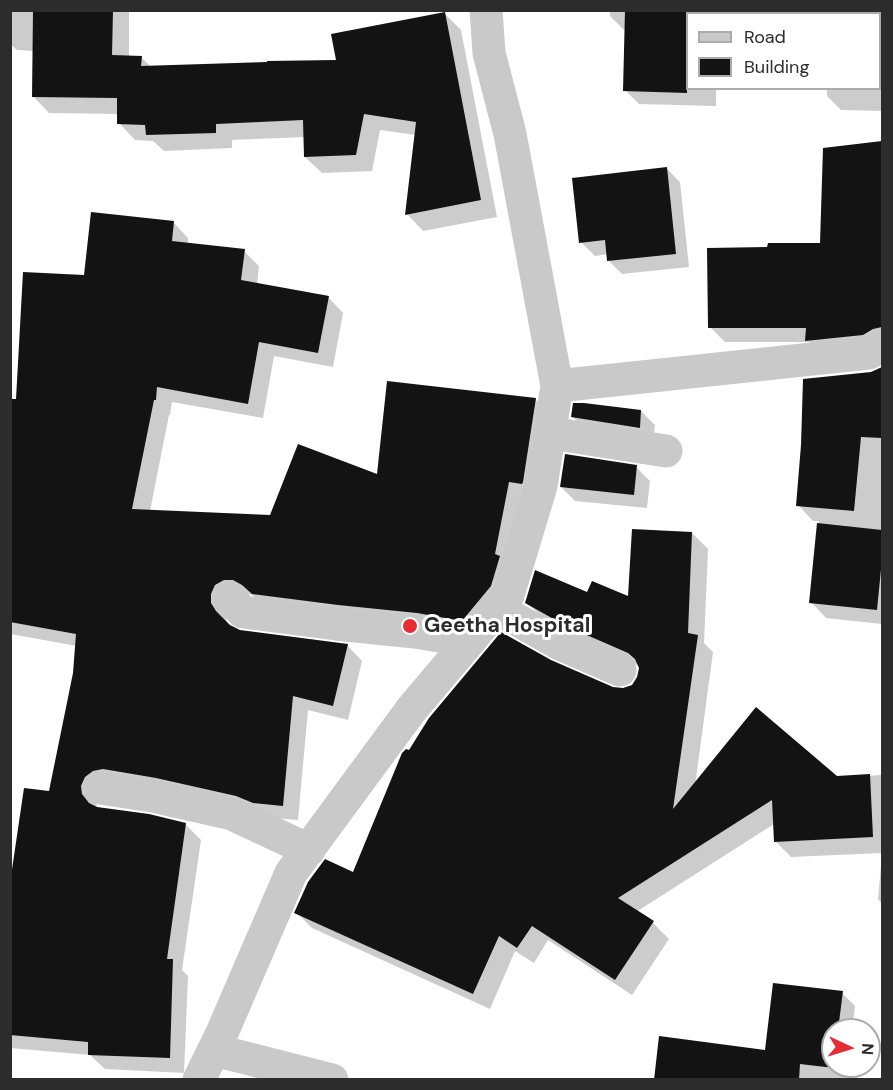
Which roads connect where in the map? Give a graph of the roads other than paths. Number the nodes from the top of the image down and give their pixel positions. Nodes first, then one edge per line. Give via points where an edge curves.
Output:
1 (486, 10) edge
2 (882, 346) edge
3 (557, 386) junction
4 (550, 433) junction
5 (666, 451) dead end
6 (228, 598) dead end
7 (496, 608) junction
8 (469, 641) junction
9 (620, 670) dead end
10 (100, 788) dead end
11 (309, 850) junction
12 (214, 1050) junction
13 (199, 1080) edge
14 (332, 1080) edge

1 - 3 street via 489,53 510,134
2 - 3 street via 869,353
3 - 4 street
4 - 5 street
4 - 7 street via 541,486 508,595
6 - 8 street via 243,612
7 - 8 street
7 - 9 street via 558,643
8 - 11 street via 411,710
10 - 11 street via 232,814
11 - 12 street via 291,873
12 - 13 street
12 - 14 street

